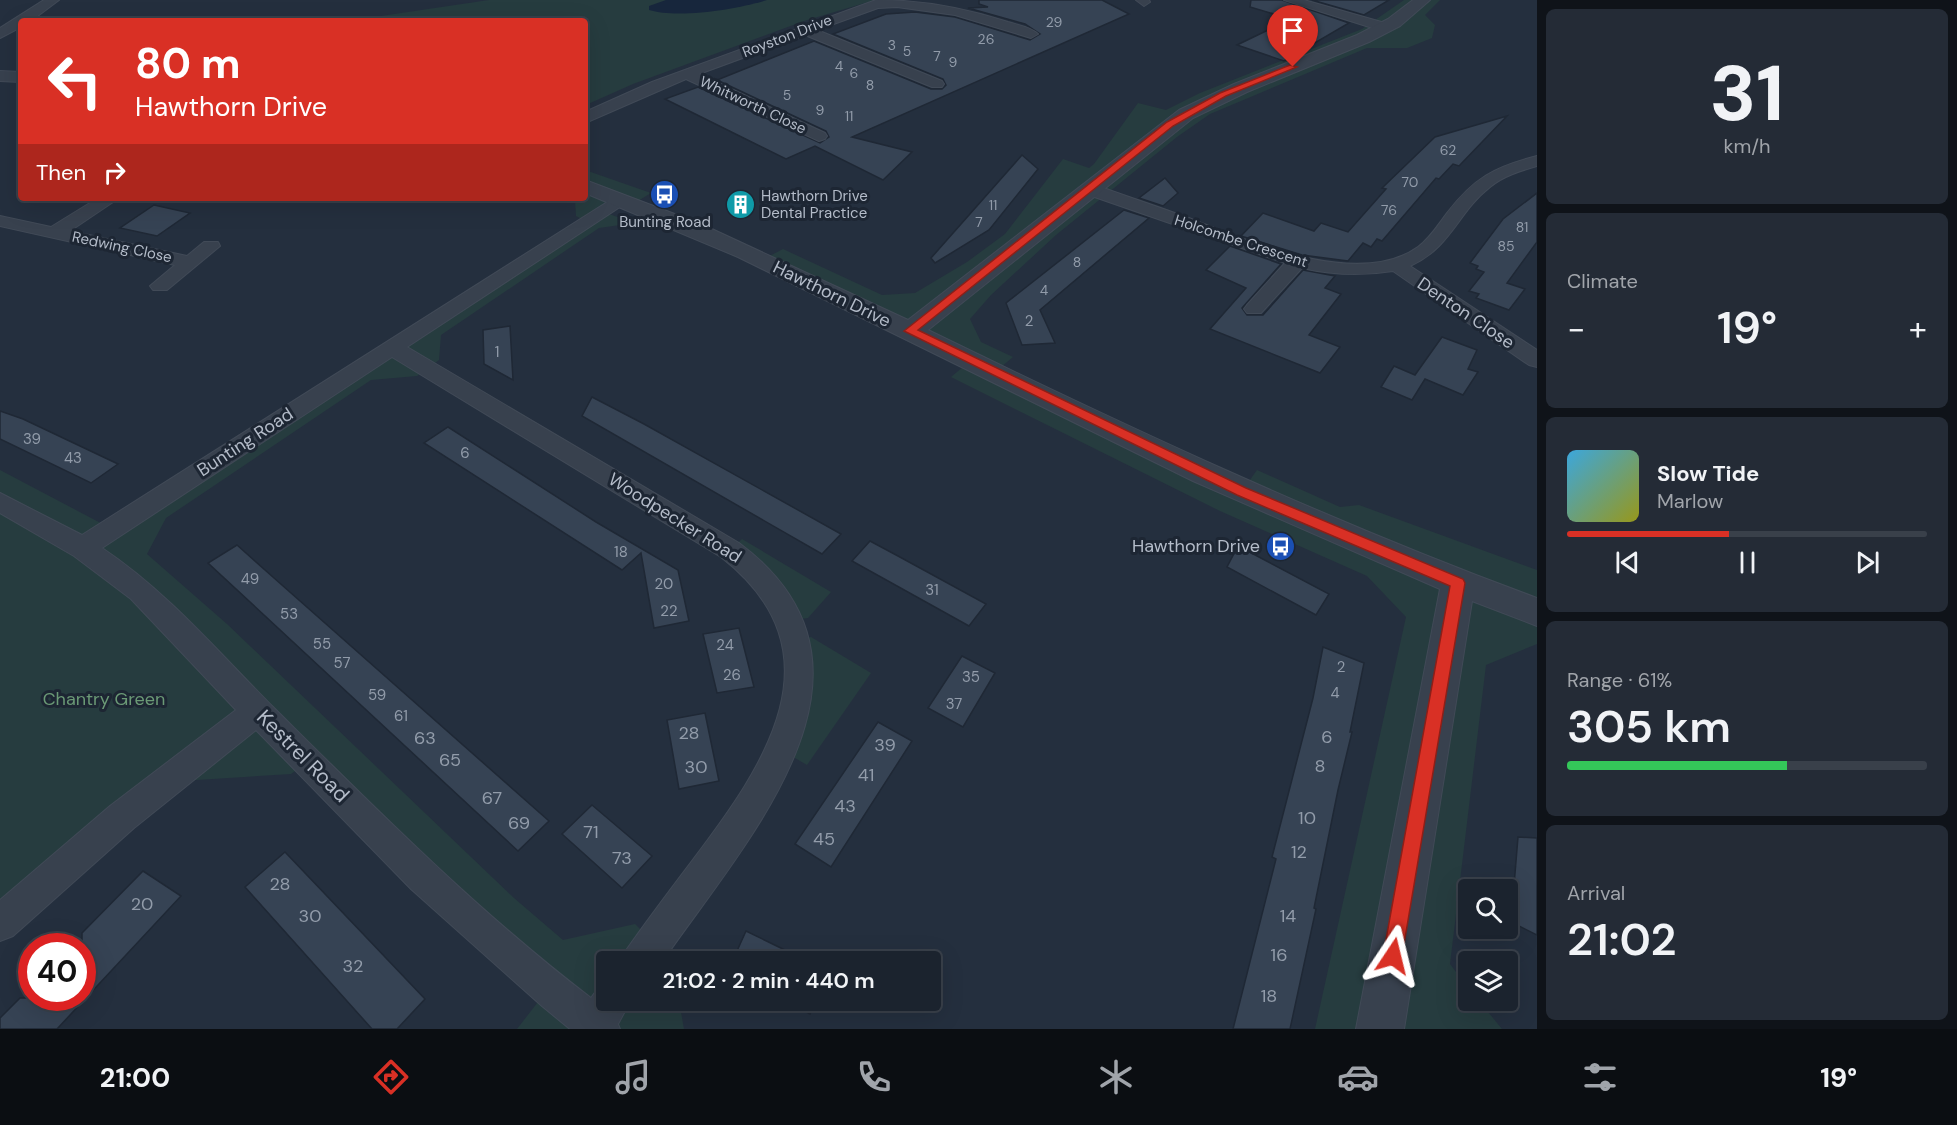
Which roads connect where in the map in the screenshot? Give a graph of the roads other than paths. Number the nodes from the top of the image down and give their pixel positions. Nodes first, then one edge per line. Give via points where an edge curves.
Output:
1 (53, 0) edge
2 (1290, 0) edge
3 (1422, 0) edge
4 (26, 18) edge
5 (18, 23) edge
6 (1387, 28) junction
7 (804, 30) junction
8 (0, 34) edge
9 (1031, 34) dead end
10 (686, 74) junction
11 (0, 76) edge
12 (18, 77) edge
13 (937, 84) dead end
14 (588, 116) edge
15 (819, 136) dead end
16 (1537, 161) edge
17 (588, 187) edge
18 (1089, 189) junction
19 (620, 199) junction
20 (105, 201) edge
21 (0, 221) edge
22 (54, 233) junction
23 (211, 246) dead end
24 (189, 262) junction
25 (1297, 262) junction
26 (1396, 265) junction
27 (159, 286) dead end
28 (1254, 309) dead end
29 (910, 331) junction
30 (391, 347) junction
31 (1537, 360) edge
32 (4, 510) edge
33 (82, 548) junction
34 (1458, 583) junction
35 (1537, 612) edge
36 (258, 711) junction
37 (0, 923) edge
38 (648, 951) edge
39 (600, 1021) edge
40 (1388, 1026) edge

1 - 4 street
2 - 6 street
3 - 6 street
5 - 8 street
6 - 18 street via 1230,91 1186,114
7 - 9 street, Royston Drive via 869,6 905,2 955,8
7 - 10 street, Royston Drive
7 - 13 street
10 - 14 street, Royston Drive
10 - 15 street, Whitworth Close
11 - 12 street
16 - 26 street, Holcombe Crescent via 1486,179 1471,192 1425,251
17 - 19 street, Hawthorn Drive
18 - 25 street, Holcombe Crescent
18 - 29 street
19 - 29 street, Hawthorn Drive via 734,247
19 - 30 street, Bunting Road
20 - 22 street, Redwing Close
21 - 22 street, Redwing Close
22 - 24 street, Redwing Close
23 - 24 street, Redwing Close
24 - 27 street, Redwing Close
25 - 26 street, Holcombe Crescent via 1344,269
25 - 28 street
26 - 31 street, Denton Close
29 - 34 street, Hawthorn Drive via 1241,491
30 - 33 street, Bunting Road
30 - 38 street, Woodpecker Road via 730,550 758,572 788,621 798,656 799,693 783,751 755,803
32 - 33 street, Kestrel Road
33 - 36 street, Kestrel Road via 157,606
34 - 35 street, Hawthorn Drive
34 - 40 street
36 - 37 street via 139,803
36 - 39 street, Kestrel Road via 467,918 533,976

